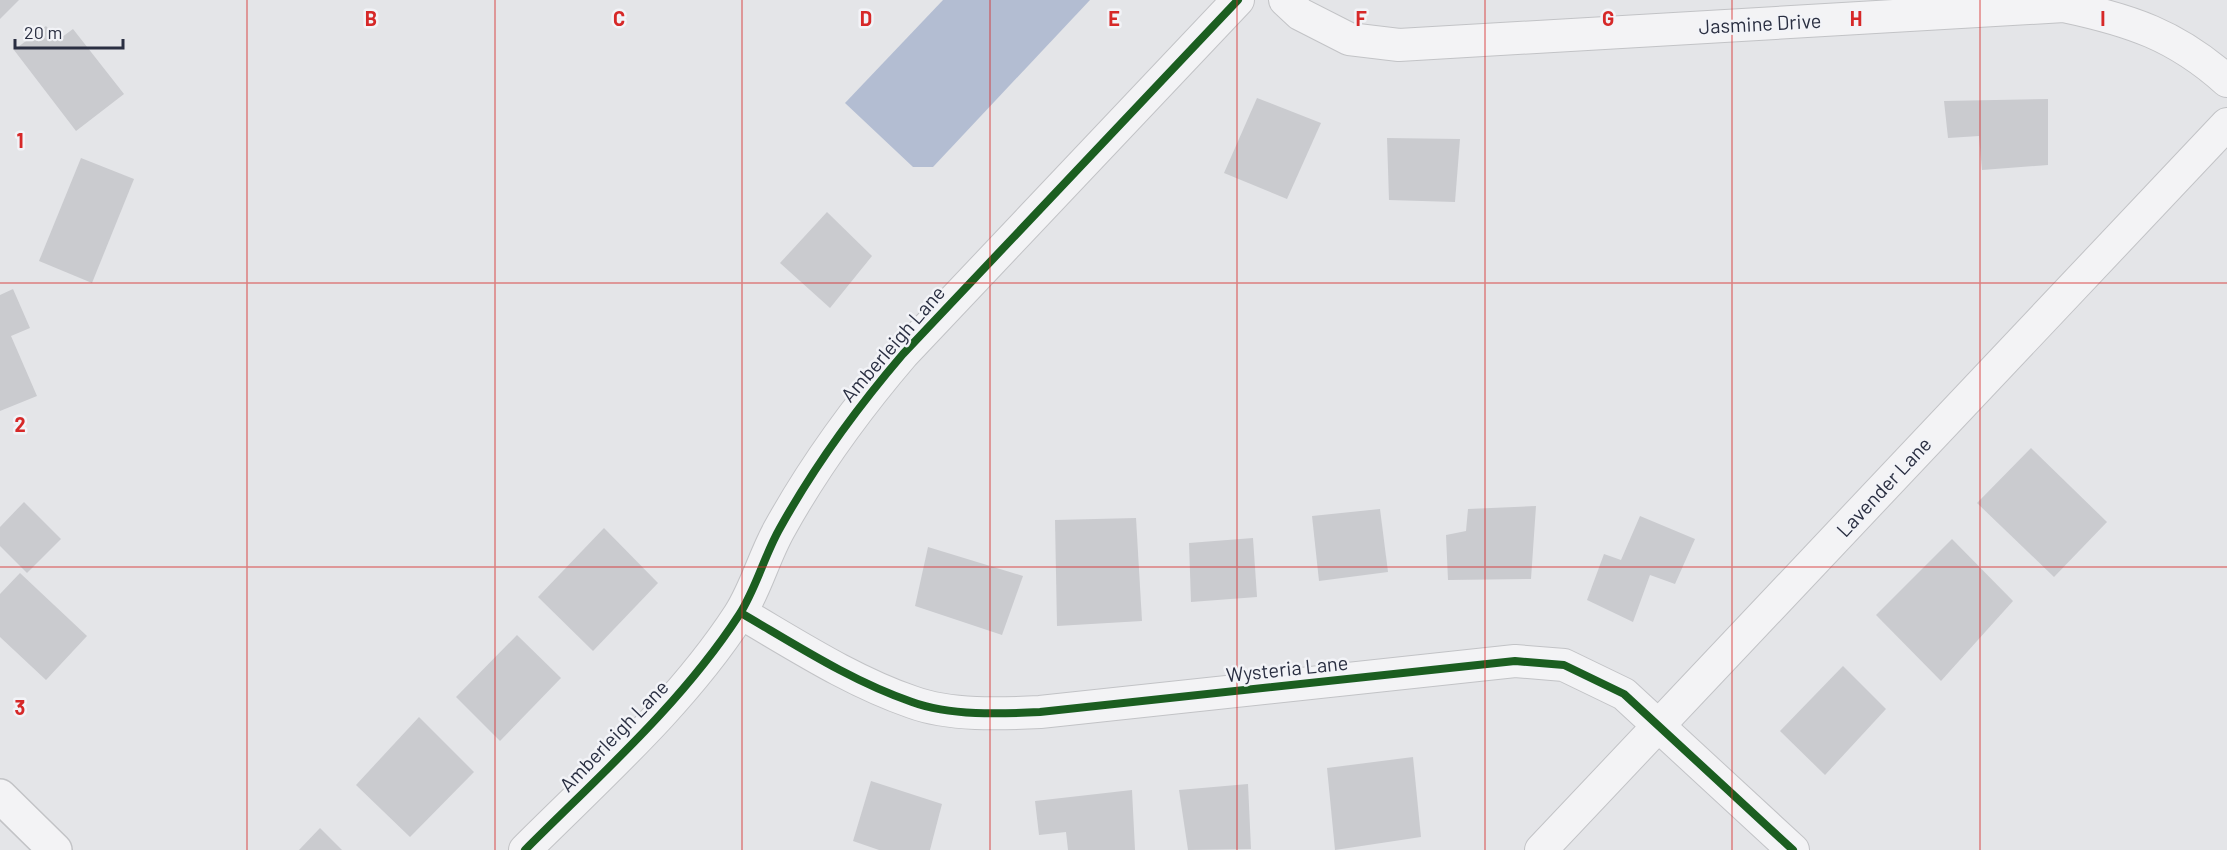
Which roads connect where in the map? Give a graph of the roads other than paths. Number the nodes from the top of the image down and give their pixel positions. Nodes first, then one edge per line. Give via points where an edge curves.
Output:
1 (1238, 0) edge
2 (1286, 0) edge
3 (2227, 81) edge
4 (2227, 124) edge
5 (741, 613) junction
6 (1659, 725) junction
7 (0, 796) edge
8 (55, 850) edge
9 (525, 850) edge
10 (1541, 850) edge
11 (1793, 850) edge

1 - 5 street, Amberleigh Lane via 903,354 861,404 824,453 779,530
2 - 3 street, Jasmine Drive via 1300,14 1349,39 1399,45 2064,6 2118,18 2172,40
4 - 6 street, Lavender Lane
5 - 6 street, Wysteria Lane via 836,668 914,703 985,715 1515,661 1564,665 1624,693
5 - 9 street, Amberleigh Lane via 703,666 662,713
6 - 10 street, Lavender Lane
6 - 11 street, Wysteria Lane
7 - 8 street

